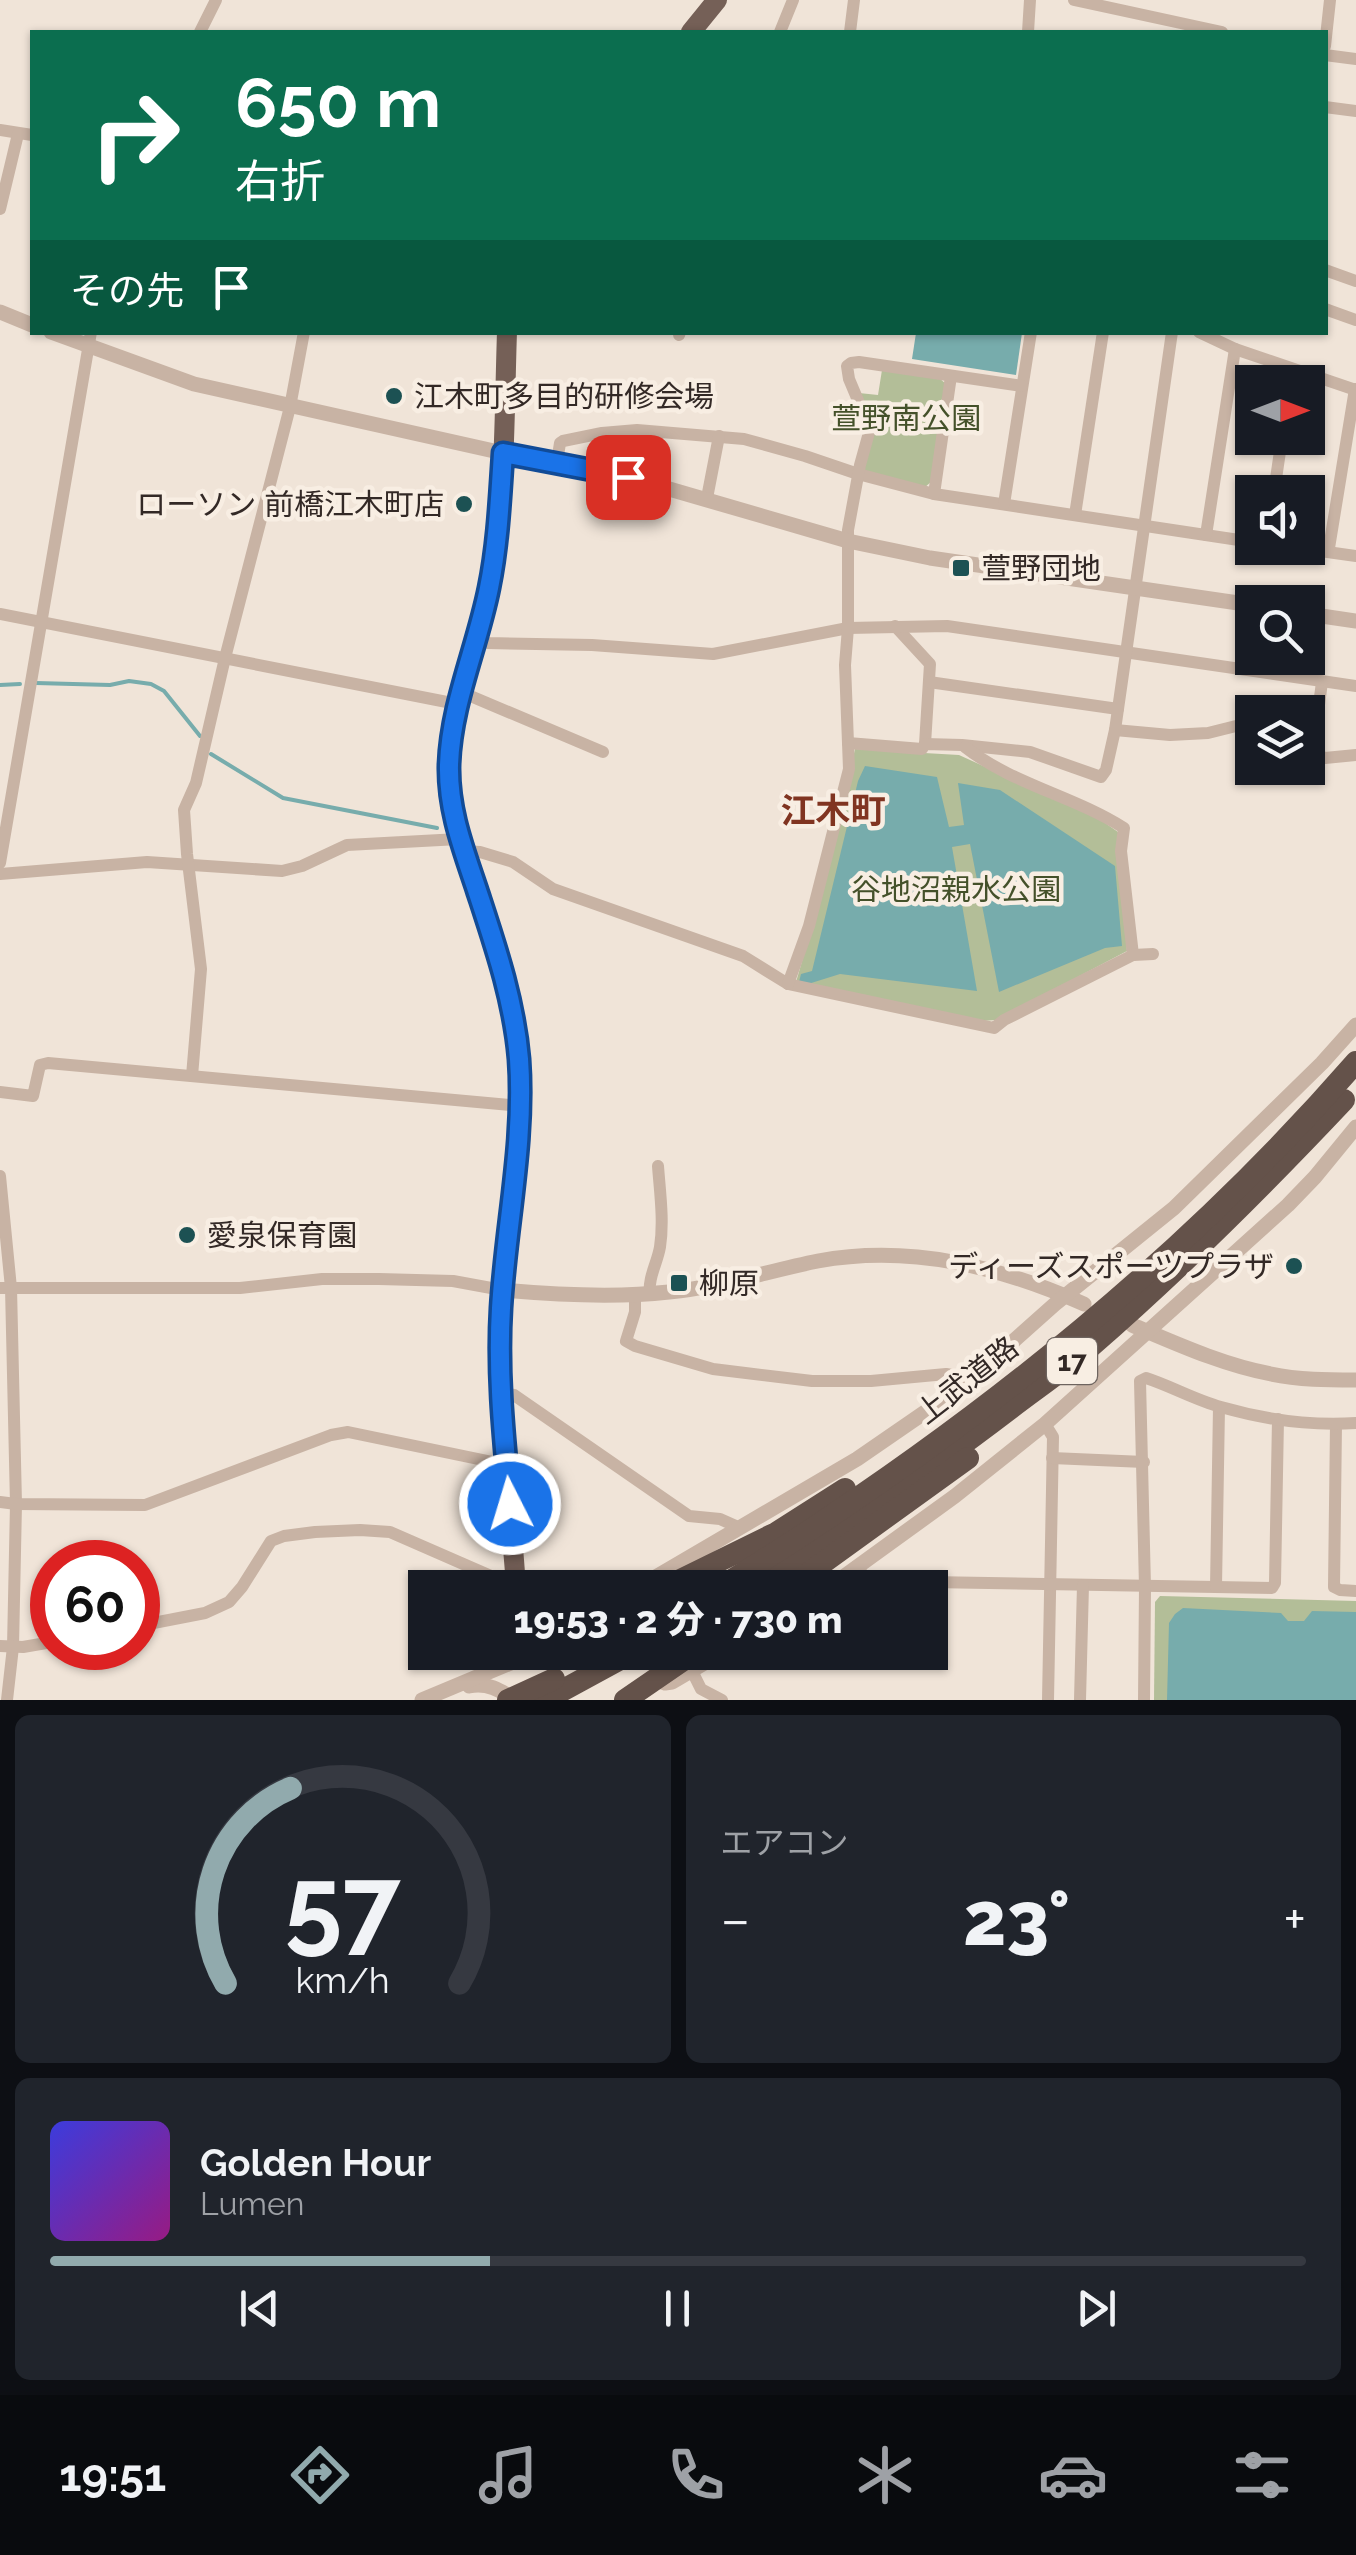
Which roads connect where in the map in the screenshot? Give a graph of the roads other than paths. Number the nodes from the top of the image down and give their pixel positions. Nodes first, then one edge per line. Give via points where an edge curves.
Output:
1 (216, 0) edge
2 (717, 0) edge
3 (794, 0) edge
4 (854, 0) edge
5 (1030, 0) edge
6 (1074, 0) edge
7 (1330, 0) edge
8 (201, 30) edge
9 (692, 30) edge
10 (781, 30) edge
11 (850, 30) edge
12 (1028, 30) edge
13 (1213, 30) edge
14 (1327, 30) edge
15 (1328, 55) edge
16 (1356, 59) edge
17 (1328, 107) edge
18 (1356, 111) edge
19 (0, 130) edge
20 (25, 135) edge
21 (0, 209) edge
22 (1328, 271) edge
23 (1356, 280) edge
24 (1328, 310) edge
25 (0, 312) edge
26 (1356, 320) edge
27 (30, 324) edge
28 (303, 335) edge
29 (506, 335) edge
30 (1030, 335) edge
31 (1103, 335) edge
32 (1172, 335) edge
33 (1205, 335) edge
34 (89, 340) edge
35 (1235, 349) junction
36 (1269, 365) edge
37 (951, 376) junction
38 (1325, 383) edge
39 (1022, 386) junction
40 (1355, 390) edge
41 (290, 407) junction
42 (719, 436) junction
43 (503, 453) junction
44 (557, 462) junction
45 (858, 474) junction
46 (934, 494) junction
47 (707, 498) junction
48 (1004, 504) junction
49 (1075, 515) junction
50 (1145, 526) junction
51 (1206, 535) junction
52 (1235, 539) edge
53 (848, 541) junction
54 (1329, 548) dead end
55 (1325, 552) edge
56 (1356, 556) edge
57 (1135, 588) junction
58 (1235, 603) edge
59 (0, 614) edge
60 (1325, 616) edge
61 (40, 621) junction
62 (1356, 621) edge
63 (896, 626) junction
64 (848, 628) junction
65 (476, 640) junction
66 (1125, 652) junction
67 (225, 658) junction
68 (929, 682) junction
69 (1322, 682) junction
70 (1356, 686) edge
71 (1318, 695) edge
72 (459, 698) junction
73 (1118, 710) junction
74 (1235, 727) edge
75 (1115, 730) junction
76 (848, 743) junction
77 (925, 744) junction
78 (962, 745) junction
79 (603, 752) dead end
80 (1356, 755) edge
81 (1325, 758) edge
82 (461, 845) junction
83 (0, 863) edge
84 (189, 864) junction
85 (0, 874) edge
86 (1153, 954) dead end
87 (1133, 956) junction
88 (788, 984) junction
89 (1356, 1025) edge
90 (1356, 1062) edge
91 (192, 1076) junction
92 (1356, 1086) edge
93 (0, 1092) edge
94 (520, 1106) junction
95 (1356, 1128) edge
96 (658, 1166) dead end
97 (0, 1176) edge
98 (6, 1288) edge
99 (502, 1290) junction
100 (642, 1294) junction
101 (1065, 1296) junction
102 (1084, 1304) dead end
103 (1140, 1329) junction
104 (1056, 1349) junction
105 (1086, 1351) junction
106 (1356, 1380) edge
107 (963, 1386) junction
108 (500, 1393) junction
109 (1219, 1407) junction
110 (1278, 1419) junction
111 (1356, 1423) edge
112 (1046, 1424) junction
113 (1336, 1424) junction
114 (1052, 1458) junction
115 (1144, 1462) junction
116 (506, 1464) junction
117 (0, 1502) edge
118 (16, 1504) junction
119 (738, 1527) junction
120 (856, 1567) junction
121 (477, 1570) edge
122 (515, 1570) edge
123 (667, 1570) edge
124 (701, 1570) edge
125 (748, 1570) edge
126 (779, 1570) edge
127 (813, 1570) edge
128 (852, 1570) edge
129 (1050, 1584) junction
130 (1083, 1585) junction
131 (1146, 1586) junction
132 (1216, 1588) junction
133 (1356, 1592) edge
134 (160, 1622) edge
135 (7, 1646) edge
136 (492, 1670) edge
137 (522, 1670) edge
138 (578, 1670) edge
139 (595, 1670) edge
140 (675, 1670) edge
141 (695, 1670) edge
142 (551, 1691) edge
143 (429, 1698) edge
144 (7, 1700) edge
145 (515, 1700) edge
146 (625, 1700) edge
147 (722, 1700) edge
148 (1048, 1700) edge
149 (1080, 1700) edge
150 (1144, 1700) edge

1 - 8 street
2 - 9 main road
3 - 10 street
4 - 11 street
5 - 12 street
6 - 13 street
7 - 14 street
15 - 16 street
17 - 18 street
19 - 20 street
20 - 21 street
22 - 23 street
24 - 26 street
25 - 27 street
28 - 41 street
29 - 43 main road
30 - 39 street
31 - 49 street
32 - 50 street
33 - 35 street
34 - 41 street via 194,384
34 - 61 street
35 - 36 street
35 - 51 street
37 - 39 street
37 - 45 street via 859,362 847,366 870,429
37 - 46 street
38 - 40 street
39 - 48 street
40 - 54 street
41 - 43 street
41 - 67 street
42 - 44 street via 602,433 560,443
42 - 45 street
42 - 47 street
43 - 44 street
43 - 65 main road via 496,539
44 - 47 street
45 - 46 street
45 - 53 street
46 - 48 street
47 - 53 street
48 - 49 street
49 - 50 street
50 - 51 street
50 - 57 street
51 - 52 street
53 - 57 street
53 - 64 street
55 - 56 street
57 - 58 street
57 - 66 street
59 - 61 street
60 - 62 street
61 - 67 street
61 - 83 street
63 - 64 street
63 - 66 street via 947,626
63 - 68 street via 930,664
64 - 65 street via 712,654
64 - 76 street
65 - 72 main road
66 - 69 street
66 - 73 street
67 - 72 street
67 - 84 street via 184,810
68 - 73 street
68 - 77 street
69 - 70 street
69 - 71 street
72 - 79 street
72 - 82 main road via 449,778
73 - 75 street
74 - 75 street via 1208,734
75 - 78 street via 1101,776 1030,752
76 - 77 street via 922,749
76 - 88 street via 850,769
77 - 78 street
78 - 87 street via 1124,828
80 - 81 street
82 - 84 street via 347,845 282,871
82 - 88 street via 513,862 553,888 743,956
82 - 94 main road via 508,993
84 - 85 street
84 - 91 street via 201,969
86 - 87 street
87 - 88 street via 994,1028
89 - 101 street via 1174,1208
90 - 104 highway, 上武道路 / 17 via 1235,1190
91 - 93 street via 48,1063 40,1066 33,1096
91 - 94 street
92 - 105 highway, 上武道路 / 17 via 1246,1202
94 - 99 main road
95 - 103 street via 1288,1205
96 - 100 street via 661,1237
97 - 98 street
98 - 99 street via 240,1288 379,1278
98 - 118 street
99 - 100 street
99 - 108 main road
100 - 101 street via 719,1285 820,1261 887,1256 981,1266
100 - 107 street via 626,1342 714,1369 812,1380 946,1374
101 - 102 street
101 - 107 street
103 - 106 street via 1270,1374
103 - 112 street
104 - 124 highway via 776,1533
104 - 125 highway, 上武道路 / 17 via 924,1452
105 - 126 highway, 上武道路 / 17
105 - 127 highway via 944,1477
107 - 119 street
108 - 116 main road
108 - 119 street via 514,1395 689,1516
109 - 110 street
109 - 115 street via 1143,1378
109 - 132 street
110 - 113 street
110 - 132 street via 1274,1583 1266,1589
111 - 113 street
112 - 114 street
112 - 120 street
113 - 133 street via 1334,1587
114 - 115 street
114 - 129 street
115 - 131 street
116 - 118 street via 348,1432 145,1505
116 - 122 main road
117 - 118 street
118 - 135 street
119 - 123 street
120 - 128 street
120 - 129 street via 870,1581
121 - 134 street via 390,1532 276,1538 229,1602
129 - 130 street
129 - 148 street
130 - 131 street
130 - 149 street
131 - 132 street
131 - 150 street
135 - 144 street
136 - 143 street
137 - 145 main road
138 - 142 highway
139 - 142 highway
140 - 146 highway
141 - 147 street via 701,1688
142 - 145 highway, bridge
143 - 145 street via 480,1683

